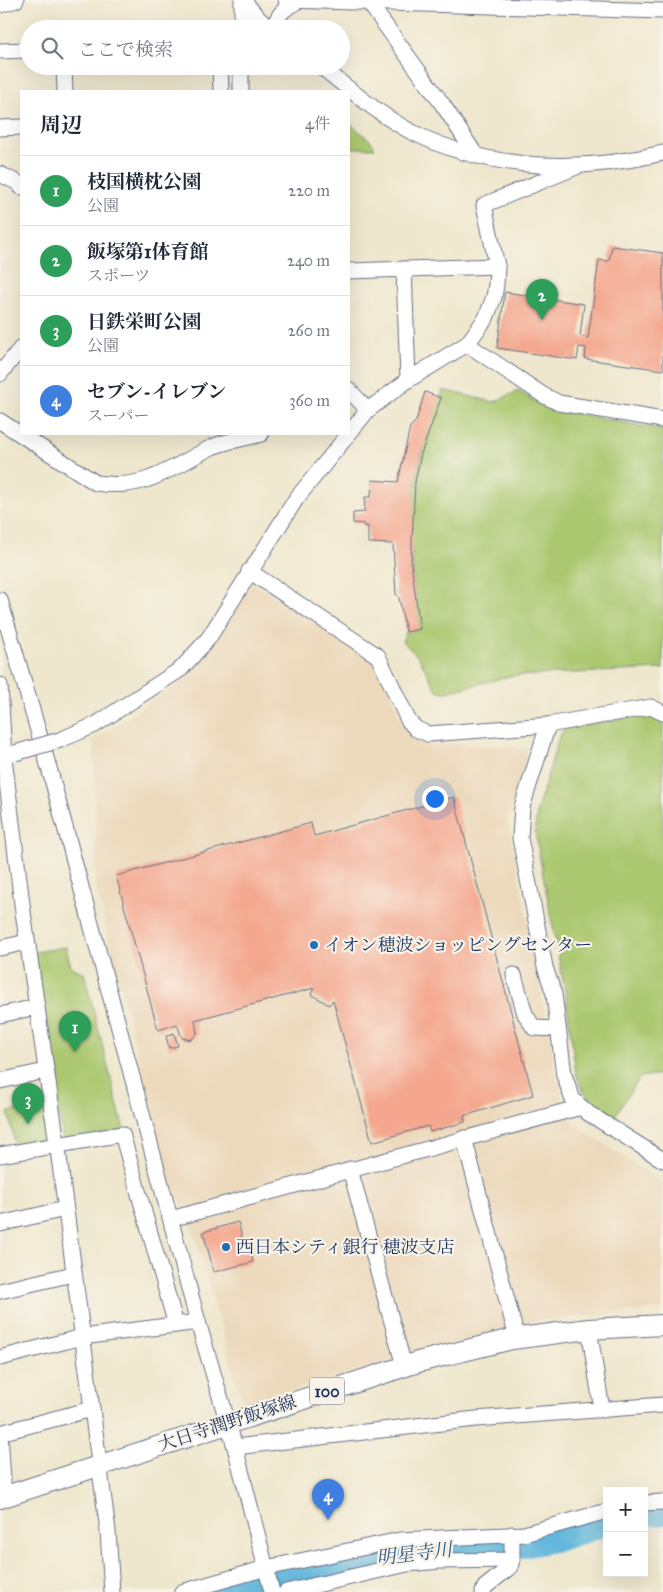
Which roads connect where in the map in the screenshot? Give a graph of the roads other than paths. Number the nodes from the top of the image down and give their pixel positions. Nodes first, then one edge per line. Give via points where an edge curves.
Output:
1 (243, 0) edge
2 (286, 0) edge
3 (300, 0) edge
4 (368, 2) edge
5 (663, 11) edge
6 (242, 20) edge
7 (260, 20) edge
8 (277, 20) edge
9 (20, 50) edge
10 (0, 51) edge
11 (64, 75) edge
12 (220, 75) edge
13 (241, 75) edge
14 (333, 75) edge
15 (65, 90) edge
16 (221, 90) edge
17 (241, 90) edge
18 (0, 128) edge
19 (20, 128) edge
20 (663, 153) edge
21 (475, 154) junction
22 (576, 167) junction
23 (0, 174) edge
24 (20, 184) edge
25 (497, 266) junction
26 (404, 270) junction
27 (350, 271) edge
28 (467, 344) junction
29 (20, 349) edge
30 (0, 374) edge
31 (408, 380) junction
32 (350, 391) edge
33 (368, 410) junction
34 (663, 420) edge
35 (0, 421) edge
36 (350, 432) edge
37 (20, 434) edge
38 (22, 435) edge
39 (256, 435) edge
40 (348, 435) edge
41 (249, 571) junction
42 (0, 600) edge
43 (0, 685) edge
44 (663, 713) edge
45 (548, 725) junction
46 (6, 757) edge
47 (27, 942) junction
48 (0, 948) edge
49 (514, 976) dead end
50 (36, 1007) junction
51 (0, 1015) edge
52 (558, 1029) junction
53 (46, 1072) junction
54 (0, 1081) edge
55 (581, 1107) junction
56 (464, 1138) junction
57 (56, 1146) junction
58 (0, 1155) edge
59 (663, 1160) edge
60 (350, 1169) junction
61 (65, 1209) junction
62 (171, 1219) junction
63 (0, 1224) edge
64 (73, 1274) junction
65 (0, 1291) edge
66 (198, 1322) junction
67 (176, 1325) junction
68 (663, 1325) edge
69 (589, 1330) junction
70 (82, 1337) junction
71 (517, 1338) junction
72 (0, 1358) edge
73 (404, 1366) junction
74 (663, 1405) edge
75 (92, 1410) junction
76 (602, 1410) junction
77 (228, 1423) junction
78 (0, 1433) edge
79 (235, 1447) junction
80 (100, 1465) junction
81 (2, 1498) edge
82 (663, 1502) edge
83 (648, 1503) edge
84 (603, 1512) edge
85 (512, 1536) junction
86 (512, 1557) junction
87 (269, 1581) edge
88 (112, 1592) edge
89 (182, 1592) edge
90 (286, 1592) edge
91 (483, 1592) edge

1 - 6 street
1 - 7 street
2 - 3 street
3 - 4 street
3 - 8 street
4 - 5 street
4 - 21 street via 444,105
9 - 10 street
11 - 15 street
12 - 16 street
13 - 17 street
14 - 21 street via 412,132
18 - 19 street
20 - 22 street
21 - 22 street via 501,161
22 - 25 street via 484,205
23 - 24 street
25 - 26 street
25 - 28 street via 491,308
26 - 27 street
26 - 31 street
28 - 31 street
28 - 34 street via 543,395 559,402
29 - 30 street
31 - 33 street
32 - 33 street
33 - 36 street
35 - 37 street
38 - 39 street via 96,483 113,486 151,480 212,447
40 - 41 street via 296,499
41 - 45 street via 378,656 408,720 416,729 428,734
41 - 46 street, bridge via 208,639 181,669 95,726
42 - 62 street via 51,775
43 - 46 street
44 - 45 street via 651,707
45 - 52 street via 522,807 520,838 545,967 554,994
46 - 47 street
47 - 48 street
47 - 50 street
49 - 52 street via 528,1021 534,1028
50 - 51 street
50 - 53 street
52 - 55 street via 564,1075 573,1100
53 - 54 street
53 - 57 street
55 - 56 street
55 - 59 street
56 - 60 street
56 - 71 street
57 - 58 street
57 - 61 street
57 - 67 street via 122,1134
60 - 62 street
60 - 73 street
61 - 63 street
61 - 64 street
62 - 66 street
64 - 65 street
64 - 70 street
66 - 67 street
66 - 77 street
67 - 70 street
68 - 69 main road, 大日寺潤野飯塚線 / 100
69 - 71 main road, 大日寺潤野飯塚線 / 100
69 - 76 street
70 - 72 street
70 - 75 street
71 - 73 main road, 大日寺潤野飯塚線 / 100
73 - 77 main road, 大日寺潤野飯塚線 / 100
74 - 76 street
75 - 78 street
75 - 80 street
76 - 79 street via 476,1419
77 - 79 street
77 - 80 main road, 大日寺潤野飯塚線 / 100
78 - 81 street
79 - 87 street
80 - 81 main road, 大日寺潤野飯塚線 / 100
80 - 88 street
82 - 83 street
84 - 85 street
85 - 86 street
85 - 87 street via 400,1540
86 - 90 street via 407,1564
86 - 91 street via 510,1567
87 - 89 street

